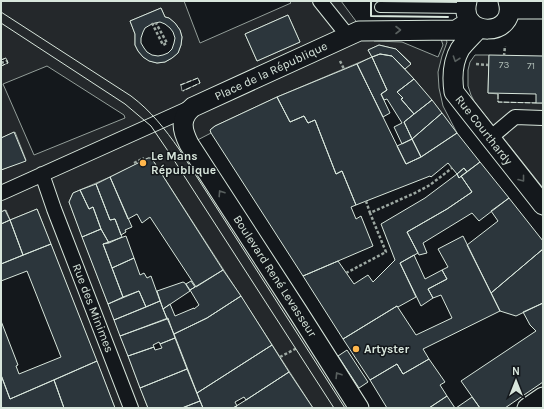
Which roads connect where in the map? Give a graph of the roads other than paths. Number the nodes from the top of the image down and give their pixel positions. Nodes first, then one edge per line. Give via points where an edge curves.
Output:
1 (320, 1) edge
2 (509, 5) edge
3 (380, 7) dead end
4 (543, 9) edge
5 (471, 14) edge
6 (354, 33) junction
7 (193, 107) junction
8 (543, 118) edge
9 (490, 138) junction
10 (42, 174) junction
11 (1, 193) edge
12 (543, 205) edge
13 (543, 397) edge
14 (131, 408) edge
15 (359, 408) edge
16 (527, 408) edge

1 - 6 street
2 - 4 street
2 - 5 street via 508,18 492,30 484,30
3 - 5 lane
6 -> 5 street via 456,30
5 -> 9 street, Rue Courthardy via 453,69 453,86 454,92
6 - 7 street, Place de la République
7 - 10 street, Place de la République
15 -> 7 street, Boulevard René Levasseur via 189,144 184,134 183,122
8 - 9 street via 516,117
9 -> 12 street, Rue Courthardy
10 - 11 street, Place de la République
10 - 14 street, Rue des Minimes
13 - 16 street

